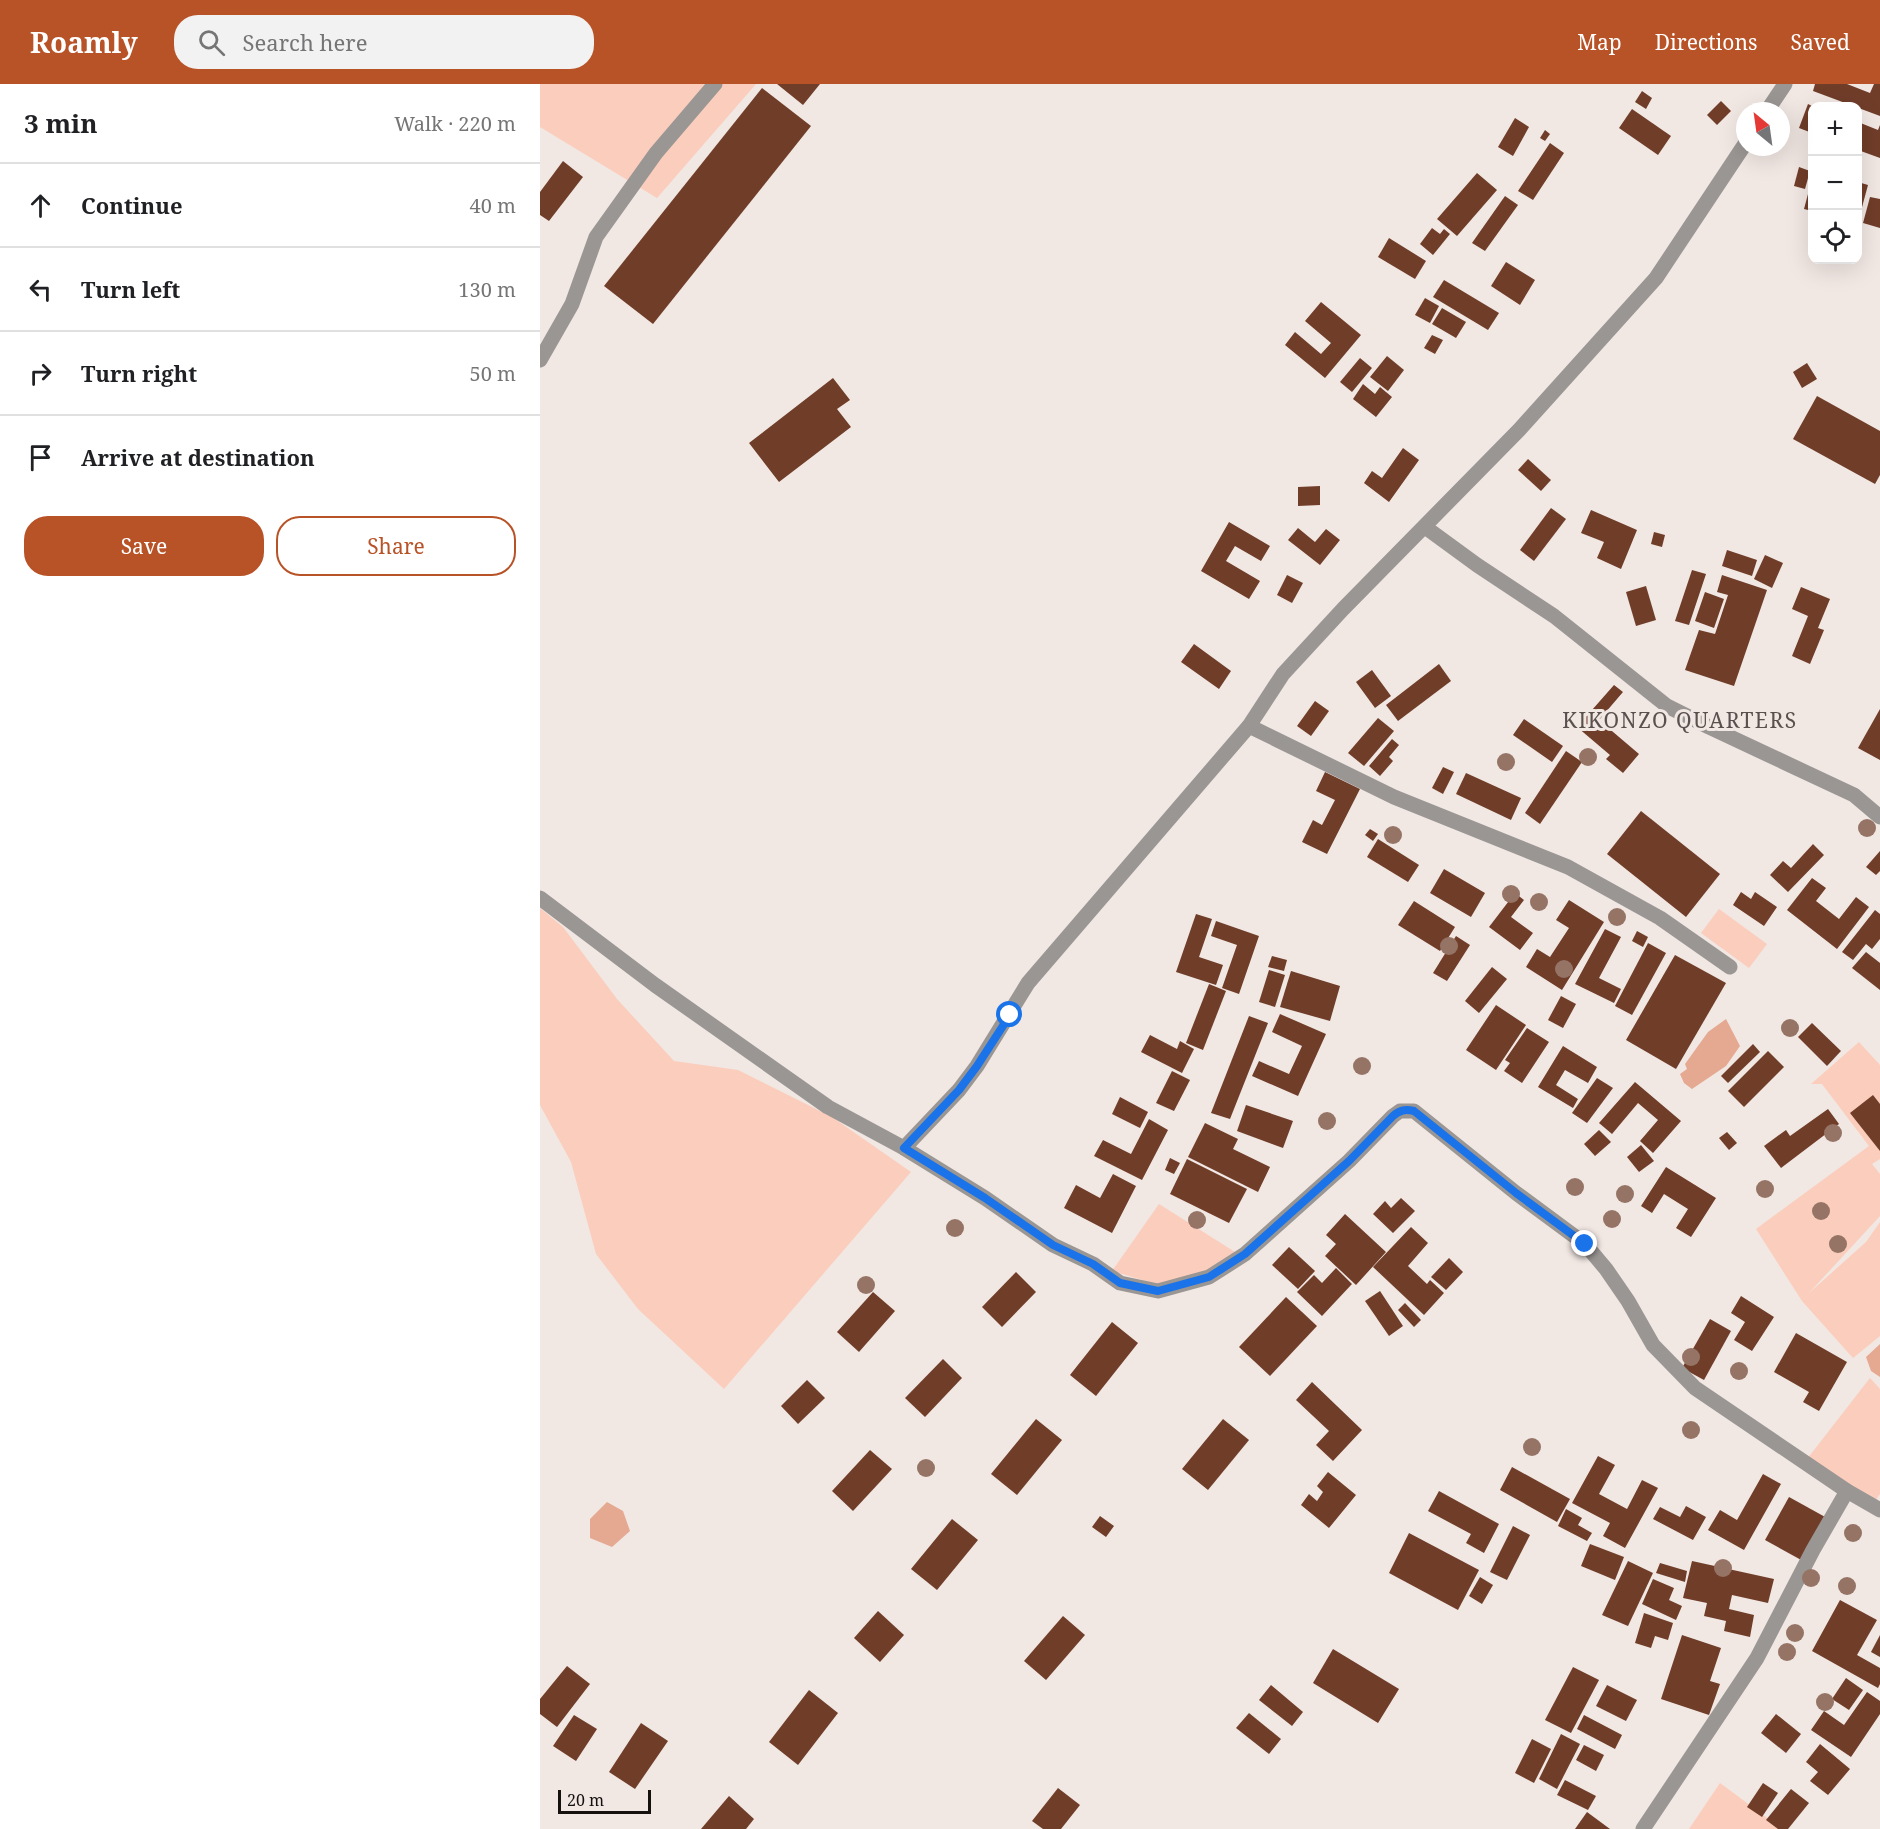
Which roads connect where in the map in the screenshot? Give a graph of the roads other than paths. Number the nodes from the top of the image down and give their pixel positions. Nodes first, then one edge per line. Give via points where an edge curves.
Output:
1 (715, 84) edge
2 (1785, 84) edge
3 (1773, 102) edge
4 (1737, 156) edge
5 (540, 360) edge
6 (1425, 527) junction
7 (1249, 726) junction
8 (1880, 818) edge
9 (540, 898) edge
10 (1730, 967) dead end
11 (904, 1148) junction
12 (1847, 1491) junction
13 (1880, 1510) edge
14 (1643, 1829) edge

1 - 5 street via 656,153 596,237 572,304
2 - 3 street
4 - 6 street via 1656,278 1520,430
6 - 7 street via 1283,674
6 - 8 street via 1554,616 1667,706 1854,795
7 - 10 street via 1394,797 1568,867 1660,918
7 - 11 street via 1028,983 959,1090
9 - 11 street via 655,986 828,1107
11 - 12 street via 1053,1245 1093,1264 1120,1283 1158,1291 1209,1277 1245,1254 1393,1116 1400,1111 1414,1111 1585,1244 1628,1301 1653,1346 1695,1388
12 - 13 street
12 - 14 street via 1757,1658

